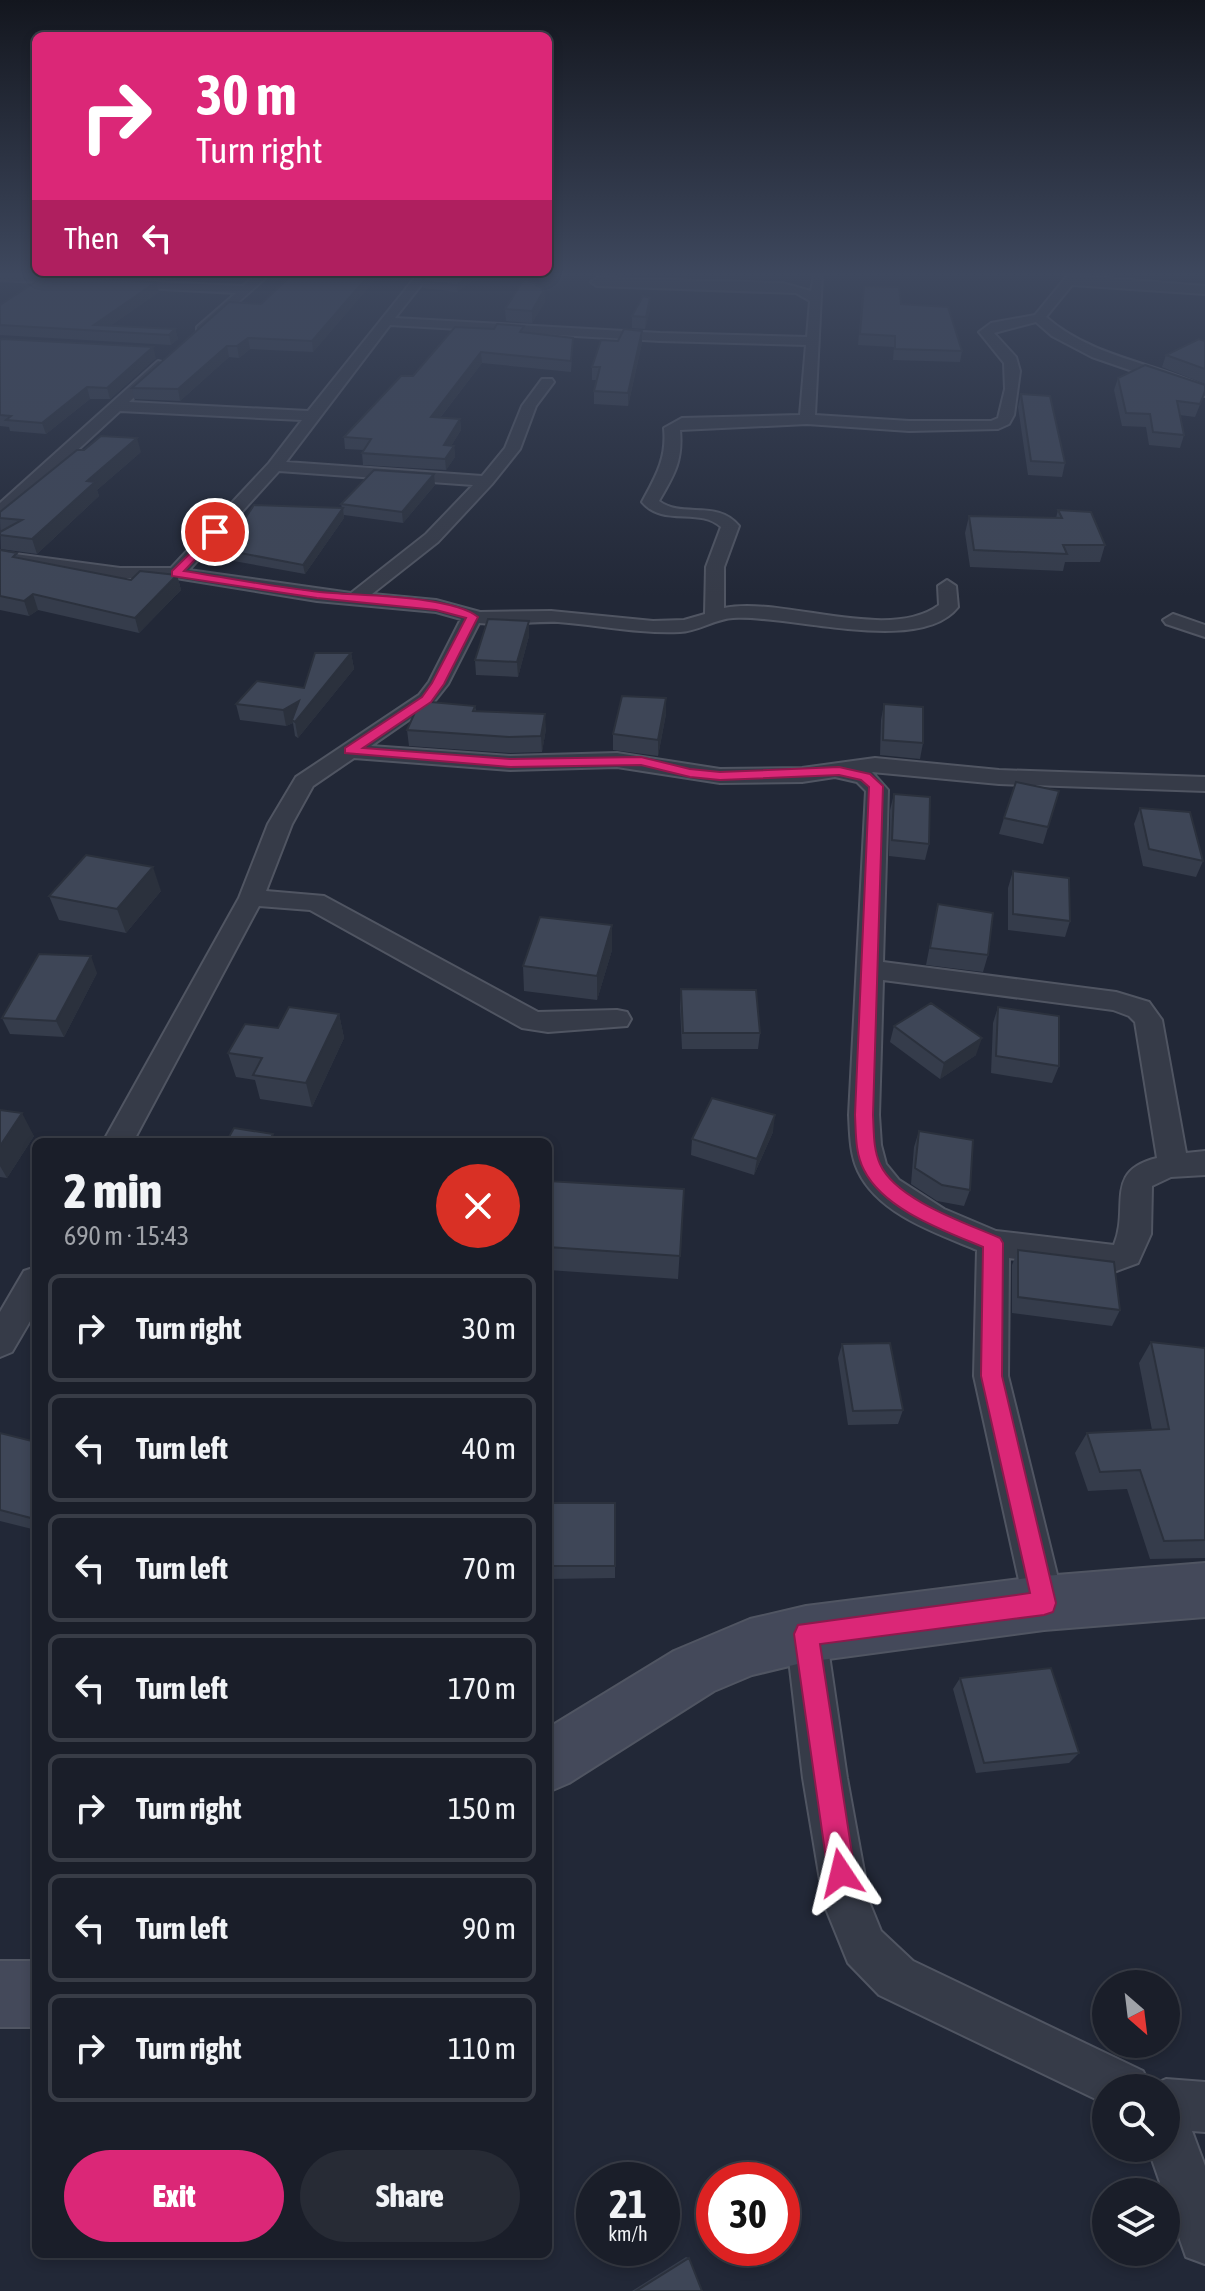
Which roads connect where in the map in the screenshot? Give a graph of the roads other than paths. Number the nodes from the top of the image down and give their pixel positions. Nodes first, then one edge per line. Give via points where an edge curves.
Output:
1 (142, 382) edge
2 (338, 382) edge
3 (547, 382) dead end
4 (810, 382) edge
5 (1012, 382) edge
6 (1181, 382) edge
7 (1205, 392) edge
8 (114, 406) junction
9 (312, 416) junction
10 (807, 419) junction
11 (275, 466) junction
12 (486, 481) junction
13 (7, 496) edge
14 (0, 512) edge
15 (0, 557) edge
16 (176, 573) junction
17 (947, 586) dead end
18 (357, 597) junction
19 (714, 616) junction
20 (472, 617) junction
21 (1173, 620) dead end
22 (1205, 631) edge
23 (350, 751) junction
24 (839, 771) junction
25 (1205, 784) edge
26 (251, 898) junction
27 (869, 969) junction
28 (617, 1019) dead end
29 (120, 1138) edge
30 (1205, 1163) edge
31 (1173, 1164) junction
32 (993, 1243) junction
33 (32, 1288) edge
34 (0, 1342) edge
35 (1205, 1590) edge
36 (1044, 1603) junction
37 (806, 1634) junction
38 (552, 1760) edge
39 (0, 1994) edge
40 (32, 1994) edge
41 (1097, 2074) edge
42 (1180, 2105) edge
43 (1205, 2107) edge
44 (1178, 2162) edge
45 (1205, 2238) edge

1 - 8 street
2 - 9 street
3 - 12 street via 529,406 512,449
4 - 10 street
5 - 10 street via 1004,421 993,426
6 - 7 street
8 - 9 street
8 - 13 street
9 - 11 street
10 - 19 street via 682,423 672,428 674,451 650,502 658,509 713,515 730,526 715,567
11 - 12 street
11 - 16 street
12 - 18 street via 432,538
13 - 14 street
15 - 16 street via 120,573
16 - 18 street
17 - 19 street via 949,607 941,617 925,622 845,624 731,611
18 - 20 street via 455,609
19 - 20 street via 687,626 662,627 540,616
20 - 23 street via 426,699
21 - 22 street
23 - 24 street via 510,763 641,761 720,776
23 - 26 street via 304,782 280,824
24 - 25 street via 875,765 999,777
24 - 27 street via 865,777 877,790
26 - 28 street via 315,902 532,1021
26 - 29 street
27 - 31 street via 1116,1001 1139,1009 1148,1020
27 - 32 street via 864,1115 872,1168 888,1188 933,1218
30 - 31 street
31 - 32 street via 1138,1179 1135,1239 1127,1254 1111,1260
32 - 36 street via 991,1376
33 - 34 street
35 - 36 street
36 - 37 street
37 - 38 street via 750,1647 694,1671
37 - 41 street via 847,1904 864,1947 896,1978
39 - 40 street
42 - 43 street
44 - 45 street

